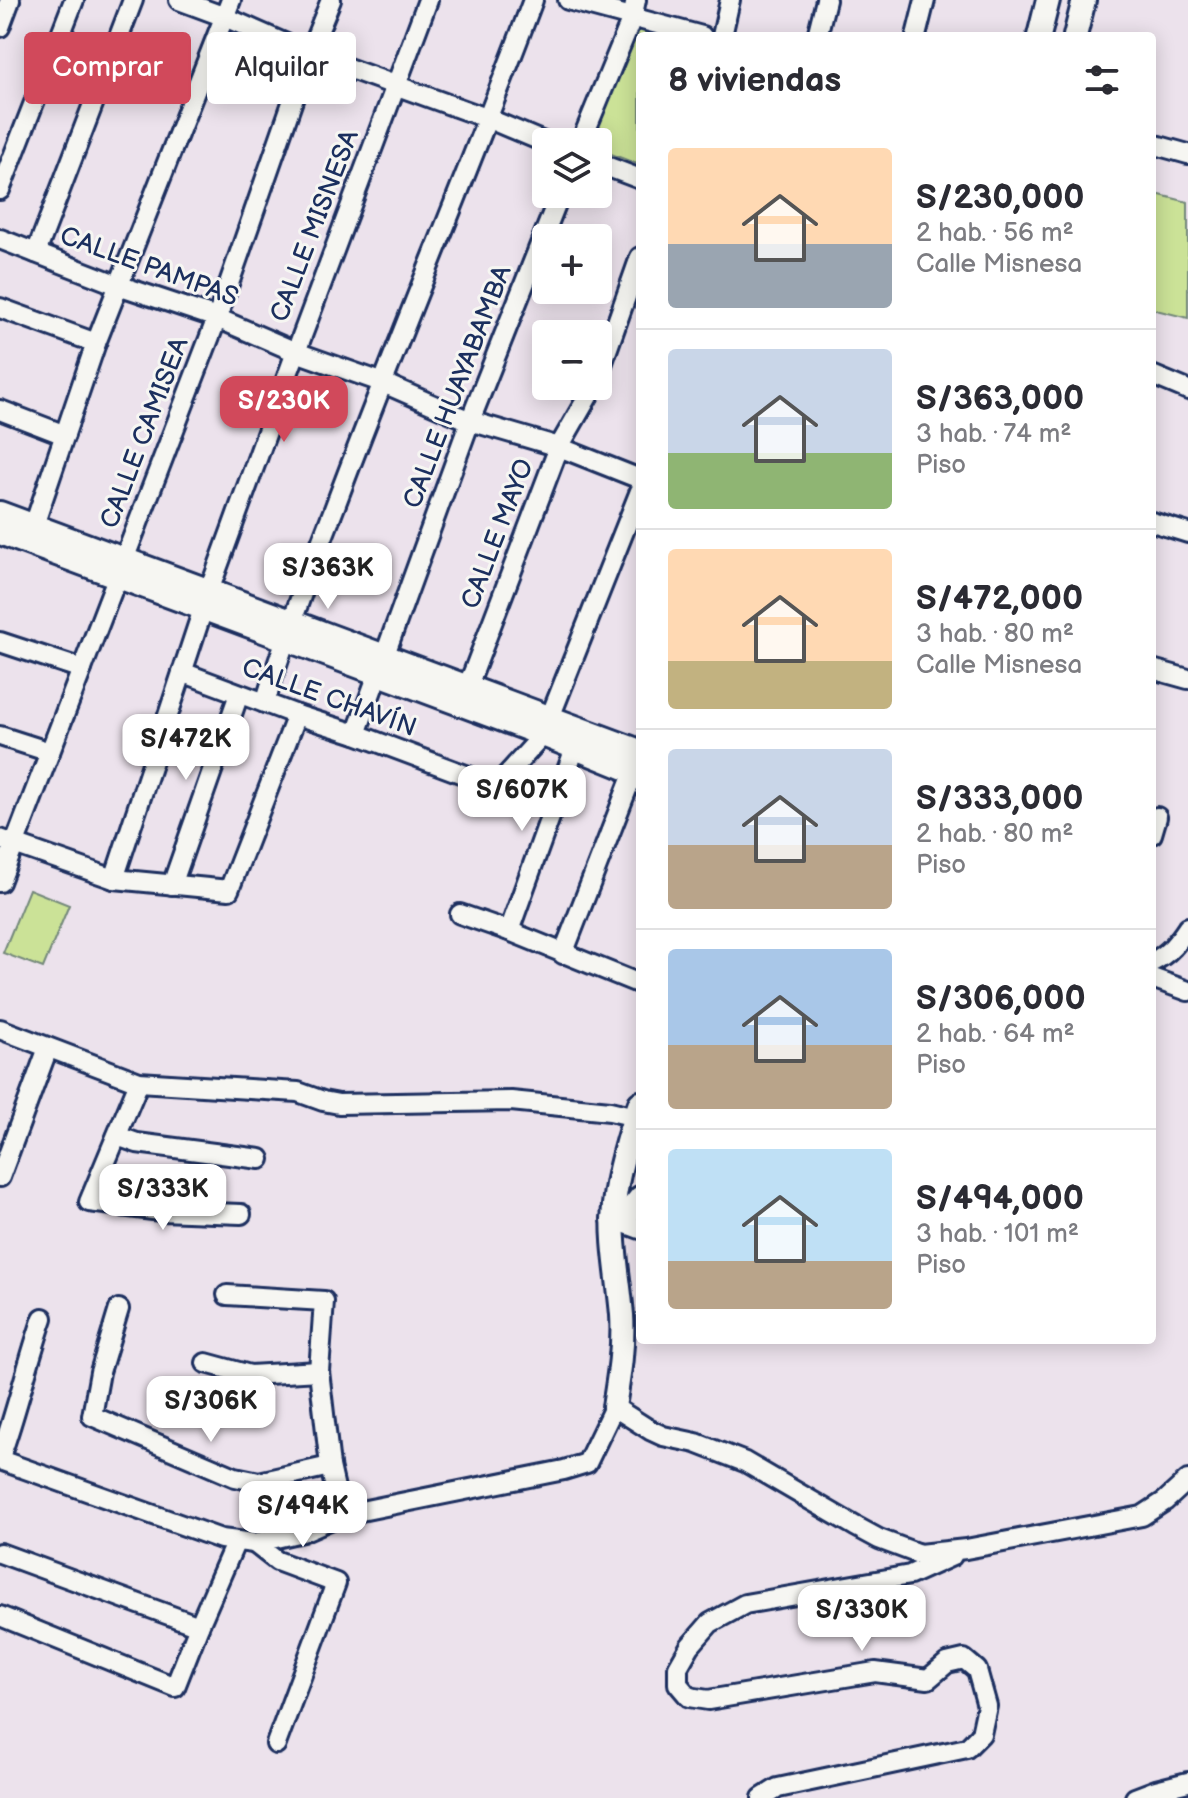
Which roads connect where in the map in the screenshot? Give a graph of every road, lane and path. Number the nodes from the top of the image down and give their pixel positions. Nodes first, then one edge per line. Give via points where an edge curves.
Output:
1 (10, 0) edge
2 (74, 0) edge
3 (133, 0) edge
4 (179, 0) edge
5 (331, 0) edge
6 (428, 0) edge
7 (533, 0) edge
8 (568, 0) edge
9 (730, 0) edge
10 (826, 0) edge
11 (925, 0) edge
12 (1048, 0) edge
13 (1084, 0) edge
14 (228, 8) edge
15 (634, 9) edge
16 (0, 27) edge
17 (270, 32) edge
18 (318, 32) edge
19 (692, 32) edge
20 (723, 32) edge
21 (818, 32) edge
22 (917, 32) edge
23 (1040, 32) edge
24 (1076, 32) edge
25 (356, 71) edge
26 (396, 85) junction
27 (292, 104) edge
28 (489, 119) junction
29 (587, 128) edge
30 (532, 137) edge
31 (1156, 145) edge
32 (1188, 154) edge
33 (612, 168) edge
34 (636, 177) edge
35 (0, 190) edge
36 (554, 208) edge
37 (0, 239) edge
38 (36, 253) junction
39 (636, 268) edge
40 (118, 285) junction
41 (0, 308) edge
42 (217, 318) junction
43 (612, 336) edge
44 (96, 343) junction
45 (296, 352) junction
46 (1156, 377) edge
47 (381, 382) junction
48 (1188, 390) edge
49 (586, 400) edge
50 (0, 410) edge
51 (470, 421) junction
52 (65, 435) junction
53 (559, 447) junction
54 (636, 477) edge
55 (636, 501) edge
56 (0, 513) edge
57 (1156, 523) edge
58 (0, 533) edge
59 (1188, 533) edge
60 (31, 534) junction
61 (121, 568) junction
62 (206, 600) junction
63 (288, 630) junction
64 (0, 642) edge
65 (382, 666) junction
66 (82, 669) junction
67 (1156, 670) edge
68 (182, 672) junction
69 (1188, 679) edge
70 (239, 694) junction
71 (462, 695) junction
72 (265, 703) junction
73 (297, 715) junction
74 (546, 726) junction
75 (356, 734) junction
76 (0, 736) edge
77 (575, 748) junction
78 (50, 752) junction
79 (636, 762) edge
80 (636, 763) edge
81 (636, 768) edge
82 (7, 842) edge
83 (114, 879) junction
84 (0, 882) edge
85 (172, 885) junction
86 (460, 914) dead end
87 (1188, 927) edge
88 (509, 931) junction
89 (563, 954) junction
90 (1156, 960) edge
91 (1156, 979) edge
92 (636, 982) edge
93 (1188, 991) edge
94 (0, 1029) edge
95 (48, 1048) junction
96 (139, 1082) junction
97 (636, 1113) edge
98 (636, 1120) edge
99 (117, 1136) junction
100 (260, 1159) dead end
101 (0, 1177) edge
102 (636, 1203) edge
103 (241, 1214) dead end
104 (613, 1219) junction
105 (636, 1228) edge
106 (227, 1295) dead end
107 (119, 1309) dead end
108 (43, 1318) dead end
109 (206, 1363) dead end
110 (319, 1371) junction
111 (614, 1407) junction
112 (5, 1423) edge
113 (0, 1458) edge
114 (330, 1466) junction
115 (1188, 1480) edge
116 (341, 1515) junction
117 (245, 1542) junction
118 (966, 1549) junction
119 (0, 1553) edge
120 (0, 1616) edge
121 (199, 1626) junction
122 (276, 1744) dead end
123 (1188, 1782) edge
124 (762, 1798) edge
125 (1135, 1798) edge

1 - 16 street
2 - 35 street
3 - 38 street
4 - 14 street
5 - 18 street, CALLE CAMISEA
6 - 26 street, CALLE MISNESA
7 - 28 street
8 - 15 street
9 - 20 street
10 - 21 street
11 - 22 street
12 - 23 street
13 - 24 street
14 - 17 street
14 - 40 street
15 - 19 street
15 - 29 street
25 - 26 street
26 - 28 street
26 - 45 street, CALLE MISNESA
27 - 42 street, CALLE CAMISEA
28 - 30 street
28 - 47 street
31 - 32 street
33 - 34 street
36 - 51 street, CALLE HUAYABAMBA
37 - 38 street, CALLE PAMPAS
38 - 40 street, CALLE PAMPAS
39 - 43 street
40 - 42 street, CALLE PAMPAS
40 - 44 street
41 - 44 street
42 - 45 street, CALLE PAMPAS
42 - 61 street, CALLE CAMISEA
44 - 52 street
45 - 47 street, CALLE PAMPAS
45 - 62 street, CALLE MISNESA
46 - 48 street
47 - 51 street, CALLE PAMPAS
47 - 63 street
49 - 53 street, CALLE MAYO
50 - 52 street
51 - 53 street, CALLE PAMPAS
51 - 65 street, CALLE HUAYABAMBA
52 - 60 street
53 - 54 street, CALLE PAMPAS
53 - 71 street, CALLE MAYO
55 - 74 street
56 - 60 street
57 - 59 street
58 - 60 street
60 - 61 street
61 - 62 street
61 - 66 street, CALLE CAMISEA
62 - 63 street
62 - 68 street, CALLE MISNESA
63 - 65 street
63 - 72 street
64 - 66 street
65 - 71 street
65 - 75 street, CALLE HUAYABAMBA
66 - 78 street, CALLE CAMISEA
67 - 69 street
68 - 70 street, CALLE CHAVÍN
68 - 83 street, CALLE MISNESA
70 - 72 street, CALLE CHAVÍN
70 - 85 street
71 - 74 street
72 - 73 street, CALLE CHAVÍN
73 - 75 street, CALLE CHAVÍN
73 - 85 street via 229,890
74 - 75 street, CALLE CHAVÍN via 497,783
74 - 77 street
74 - 79 street
76 - 78 street
77 - 80 street
77 - 88 street
78 - 82 street, CALLE CAMISEA
81 - 89 street
82 - 83 street
82 - 84 street, CALLE CAMISEA
83 - 85 street
86 - 88 street
87 - 90 street
88 - 89 street
89 - 92 street
91 - 93 street
94 - 95 street
95 - 96 street
95 - 101 street
96 - 97 street via 298,1092 339,1104 511,1101
96 - 99 street
98 - 104 street
99 - 100 street
99 - 103 street via 89,1202
102 - 104 street
104 - 105 street
104 - 111 street via 622,1330
106 - 110 street via 324,1301
107 - 114 street via 92,1416 235,1477 259,1482
108 - 112 street
109 - 110 street via 250,1375
110 - 114 street
111 - 116 street via 587,1463
111 - 118 street via 663,1436 745,1462 879,1539 919,1554
112 - 113 street
113 - 117 street via 221,1539
114 - 116 street
115 - 118 street via 1142,1516
116 - 117 street via 302,1532
117 - 121 street
117 - 122 street via 277,1561 336,1583
118 - 124 street via 910,1575 745,1604 710,1623 690,1646 678,1667 678,1684 689,1697 708,1700 875,1672 928,1679 947,1663 964,1659 977,1670 987,1706 981,1734 967,1748 778,1788
119 - 121 street
120 - 121 street via 175,1687
123 - 125 street

